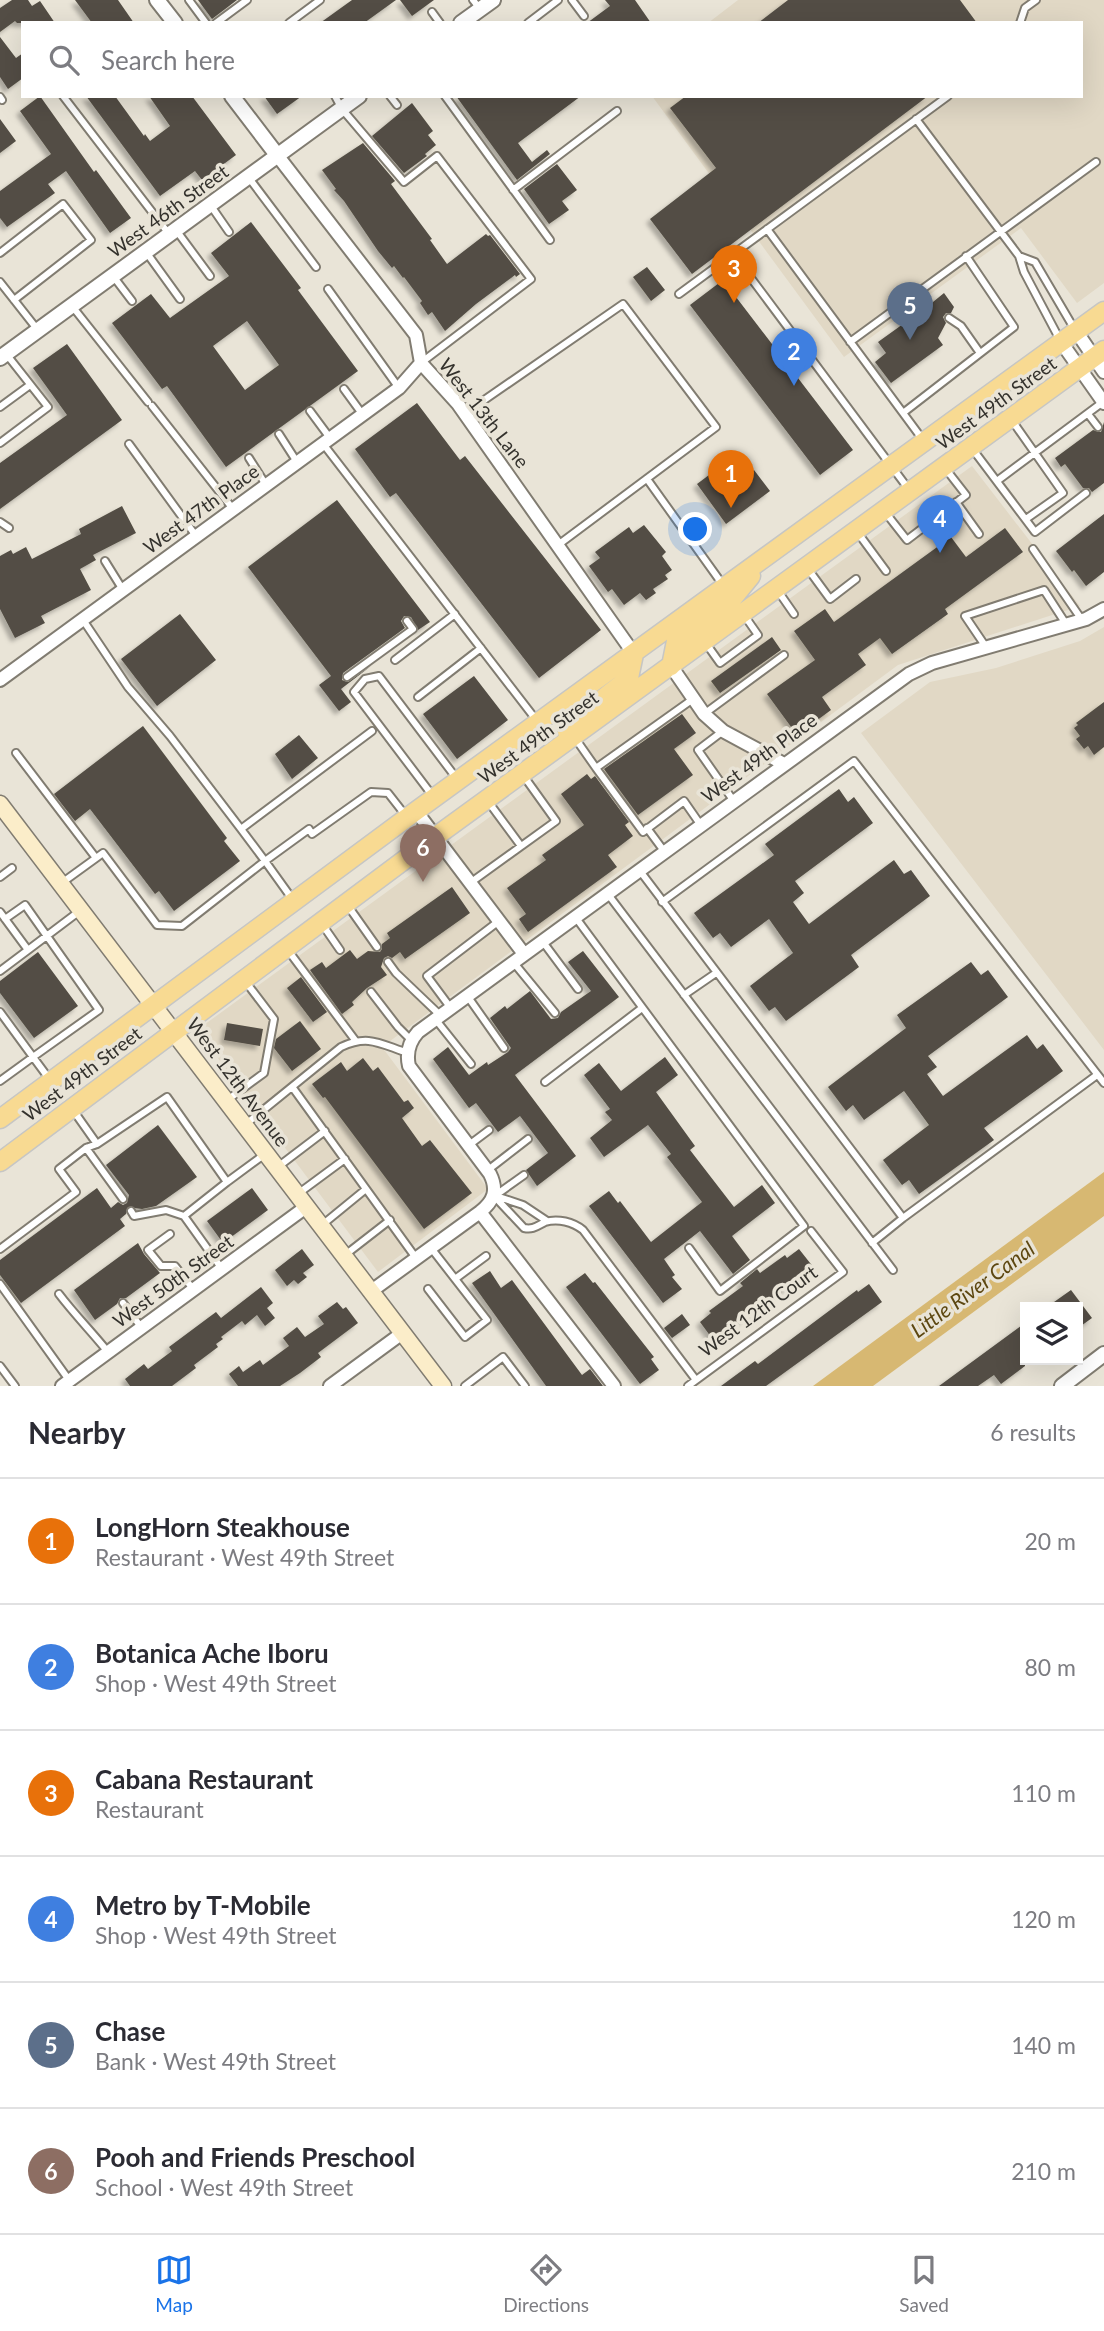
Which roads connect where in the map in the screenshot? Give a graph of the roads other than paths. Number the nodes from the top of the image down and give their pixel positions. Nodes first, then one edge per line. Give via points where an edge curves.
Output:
1 (157, 0) edge
2 (189, 0) edge
3 (247, 0) edge
4 (320, 0) edge
5 (493, 0) edge
6 (558, 0) edge
7 (572, 0) edge
8 (1036, 0) edge
9 (477, 5) edge
10 (432, 12) dead end
11 (584, 16) dead end
12 (537, 20) edge
13 (173, 21) edge
14 (205, 21) edge
15 (219, 21) edge
16 (292, 21) edge
17 (439, 21) edge
18 (463, 21) edge
19 (1021, 21) edge
20 (65, 98) edge
21 (234, 98) edge
22 (392, 98) edge
23 (445, 98) edge
24 (945, 98) edge
25 (338, 102) edge
26 (397, 105) dead end
27 (617, 111) dead end
28 (916, 120) junction
29 (277, 155) junction
30 (1096, 162) dead end
31 (248, 177) junction
32 (513, 190) junction
33 (209, 205) junction
34 (767, 229) junction
35 (1001, 231) junction
36 (172, 232) junction
37 (229, 232) dead end
38 (550, 240) dead end
39 (146, 252) junction
40 (0, 253) edge
41 (733, 254) junction
42 (967, 256) junction
43 (1019, 256) junction
44 (316, 267) dead end
45 (113, 276) junction
46 (210, 276) dead end
47 (0, 282) edge
48 (328, 289) dead end
49 (679, 294) dead end
50 (913, 295) junction
51 (180, 299) dead end
52 (14, 300) junction
53 (132, 302) dead end
54 (928, 305) dead end
55 (72, 306) junction
56 (1104, 311) edge
57 (948, 318) dead end
58 (38, 330) junction
59 (1076, 331) junction
60 (850, 342) junction
61 (1061, 342) junction
62 (980, 353) junction
63 (3, 356) edge
64 (1095, 362) edge
65 (421, 363) junction
66 (30, 385) junction
67 (399, 388) junction
68 (344, 389) dead end
69 (1104, 403) edge
70 (0, 407) edge
71 (310, 411) dead end
72 (903, 413) junction
73 (464, 414) junction
74 (1088, 414) junction
75 (362, 415) junction
76 (1011, 419) junction
77 (1098, 427) dead end
78 (279, 435) dead end
79 (326, 441) junction
80 (924, 442) junction
81 (0, 443) edge
82 (129, 444) dead end
83 (971, 447) junction
84 (1035, 453) junction
85 (248, 458) dead end
86 (297, 462) junction
87 (892, 466) junction
88 (944, 467) junction
89 (647, 479) junction
90 (997, 481) junction
91 (266, 485) junction
92 (911, 491) junction
93 (1086, 493) dead end
94 (956, 502) junction
95 (233, 509) junction
96 (884, 511) junction
97 (1026, 519) junction
98 (0, 522) edge
99 (9, 528) dead end
100 (857, 531) junction
101 (979, 534) dead end
102 (196, 537) junction
103 (558, 545) junction
104 (1033, 549) dead end
105 (769, 555) junction
106 (105, 561) dead end
107 (807, 567) junction
108 (886, 571) dead end
109 (856, 579) dead end
110 (725, 588) junction
111 (776, 589) junction
112 (122, 590) junction
113 (1104, 609) edge
114 (455, 614) junction
115 (743, 614) junction
116 (794, 614) dead end
117 (83, 620) junction
118 (1082, 620) junction
119 (407, 621) dead end
120 (1066, 624) junction
121 (705, 642) junction
122 (986, 647) junction
123 (481, 648) junction
124 (634, 654) junction
125 (784, 655) dead end
126 (396, 660) dead end
127 (671, 666) junction
128 (347, 677) dead end
129 (0, 680) edge
130 (418, 698) dead end
131 (693, 698) junction
132 (704, 714) junction
133 (538, 723) junction
134 (723, 730) junction
135 (372, 731) dead end
136 (574, 737) junction
137 (16, 753) dead end
138 (547, 756) junction
139 (784, 764) junction
140 (596, 768) junction
141 (522, 774) junction
142 (459, 780) junction
143 (434, 798) junction
144 (487, 800) junction
145 (733, 800) junction
146 (0, 803) edge
147 (411, 815) junction
148 (700, 824) junction
149 (6, 825) edge
150 (647, 828) junction
151 (241, 829) junction
152 (435, 837) junction
153 (521, 846) junction
154 (664, 851) junction
155 (96, 858) junction
156 (265, 861) junction
157 (12, 868) dead end
158 (638, 870) junction
159 (0, 877) edge
160 (470, 883) junction
161 (61, 884) junction
162 (607, 893) junction
163 (295, 902) junction
164 (662, 902) junction
165 (346, 904) junction
166 (81, 910) junction
167 (0, 912) edge
168 (575, 916) junction
169 (5, 919) junction
170 (499, 921) junction
171 (321, 923) junction
172 (46, 936) junction
173 (542, 940) junction
174 (377, 947) dead end
175 (286, 948) junction
176 (28, 950) junction
177 (340, 950) dead end
178 (519, 957) junction
179 (388, 962) dead end
180 (0, 971) edge
181 (716, 973) junction
182 (244, 980) junction
183 (579, 989) dead end
184 (371, 992) dead end
185 (684, 995) junction
186 (467, 996) junction
187 (154, 1006) junction
188 (642, 1008) junction
189 (0, 1012) edge
190 (555, 1013) dead end
191 (442, 1014) junction
192 (174, 1032) junction
193 (355, 1040) junction
194 (411, 1040) junction
195 (504, 1048) dead end
196 (408, 1053) junction
197 (33, 1057) junction
198 (471, 1064) dead end
199 (1097, 1075) junction
200 (0, 1081) edge
201 (52, 1082) junction
202 (545, 1082) dead end
203 (1104, 1083) edge
204 (293, 1088) junction
205 (226, 1101) junction
206 (72, 1108) junction
207 (0, 1119) edge
208 (244, 1125) junction
209 (489, 1130) dead end
210 (325, 1131) junction
211 (528, 1139) dead end
212 (97, 1144) junction
213 (469, 1145) junction
214 (86, 1148) junction
215 (266, 1153) junction
216 (345, 1159) junction
217 (0, 1162) edge
218 (277, 1168) junction
219 (488, 1170) junction
220 (524, 1175) dead end
221 (227, 1182) junction
222 (366, 1189) junction
223 (494, 1196) junction
224 (122, 1199) dead end
225 (302, 1201) junction
226 (131, 1211) dead end
227 (481, 1212) junction
228 (184, 1216) junction
229 (903, 1218) junction
230 (390, 1220) junction
231 (547, 1221) junction
232 (321, 1226) junction
233 (811, 1231) dead end
234 (170, 1234) dead end
235 (872, 1243) junction
236 (431, 1248) junction
237 (689, 1248) dead end
238 (0, 1249) edge
239 (343, 1256) junction
240 (486, 1256) dead end
241 (416, 1258) junction
242 (222, 1269) junction
243 (893, 1270) dead end
244 (456, 1279) junction
245 (0, 1284) edge
246 (428, 1289) dead end
247 (194, 1290) junction
248 (370, 1292) junction
249 (59, 1294) dead end
250 (123, 1303) dead end
251 (142, 1329) junction
252 (401, 1334) junction
253 (108, 1352) junction
254 (1104, 1354) edge
255 (0, 1366) edge
256 (696, 1380) junction
257 (66, 1383) edge
258 (15, 1386) edge
259 (330, 1386) edge
260 (443, 1386) edge
261 (465, 1386) edge
262 (525, 1386) edge
263 (614, 1386) edge
264 (688, 1386) edge
265 (1062, 1386) edge

1 - 13 street
2 - 14 lane
3 - 15 lane
4 - 16 lane
5 - 9 street
6 - 12 lane
7 - 11 lane
8 - 19 lane via 1025,8
9 - 18 street
10 - 17 lane
20 - 36 lane
21 - 29 street, West 13th Lane
22 - 26 lane
23 - 32 lane
24 - 28 lane
25 - 29 street, West 46th Street
25 - 65 lane via 404,182 437,156 531,279
27 - 32 lane
28 - 34 lane
28 - 35 lane
29 - 31 street, West 46th Street
29 - 65 street, West 13th Lane via 416,335
30 - 35 lane
31 - 33 street, West 46th Street
31 - 44 lane
32 - 38 lane
33 - 36 street, West 46th Street
33 - 37 lane
34 - 41 lane
34 - 60 lane
35 - 42 lane
35 - 43 lane
36 - 39 street, West 46th Street
36 - 46 lane
39 - 45 street, West 46th Street
39 - 51 lane
40 - 52 lane via 63,204 91,240
41 - 49 lane
41 - 87 lane
42 - 50 lane
42 - 62 lane via 1014,327
43 - 59 lane via 1035,262
43 - 61 lane
45 - 53 lane
45 - 55 street, West 46th Street
47 - 52 lane
48 - 67 lane
50 - 54 lane
50 - 60 lane
52 - 58 lane
55 - 58 street, West 46th Street
55 - 95 lane
56 - 59 main road, West 49th Street
57 - 62 lane via 961,326
58 - 63 street, West 46th Street
59 - 61 main road, West 49th Street
59 - 64 street
60 - 72 lane
61 - 64 street
61 - 80 main road, West 49th Street
62 - 72 lane
63 - 66 lane
64 - 69 street
64 - 76 main road, West 49th Street
65 - 67 street, West 47th Place
65 - 73 street, West 13th Lane
66 - 70 lane
66 - 81 lane via 48,408
67 - 75 street, West 47th Place
68 - 75 lane
69 - 74 lane
71 - 79 lane
72 - 80 lane
73 - 89 lane via 623,304 716,427
73 - 103 street, West 13th Lane
74 - 77 lane
74 - 84 lane
75 - 79 street, West 47th Place
76 - 83 main road, West 49th Street
76 - 84 lane
78 - 86 lane
79 - 86 street, West 47th Place
79 - 114 lane
80 - 87 main road, West 49th Street
82 - 102 lane
83 - 88 main road, West 49th Street
83 - 90 lane
84 - 90 lane
84 - 97 lane via 1063,492
85 - 91 lane
86 - 91 street, West 47th Place
87 - 92 lane
87 - 105 main road, West 49th Street
88 - 92 main road, West 49th Street
88 - 94 lane via 965,495
89 - 103 lane
89 - 110 lane
90 - 97 lane
91 - 95 street, West 47th Place
92 - 96 main road, West 49th Street
93 - 97 lane via 1035,531
94 - 96 lane via 907,540
94 - 101 lane
95 - 102 street, West 47th Place
96 - 100 main road, West 49th Street
98 - 99 lane
100 - 107 main road, West 49th Street
100 - 108 lane
102 - 112 street, West 47th Place
103 - 124 street, West 13th Lane
104 - 118 lane
105 - 110 main road, West 49th Street
105 - 127 main road via 733,598 676,641
106 - 112 lane
107 - 109 lane via 830,599
107 - 111 main road, West 49th Street
110 - 124 main road, West 49th Street
111 - 115 main road, West 49th Street
111 - 116 lane
112 - 117 street, West 47th Place
113 - 118 street, West 49th Place
114 - 123 lane
114 - 126 lane
115 - 121 main road, West 49th Street
115 - 121 lane via 758,635 720,663
117 - 129 street, West 47th Place
117 - 151 lane via 128,687
118 - 120 street, West 49th Place
119 - 128 lane via 413,629
120 - 122 street, West 49th Place
120 - 122 lane via 1044,590 965,616
121 - 127 main road, West 49th Street
122 - 139 street, West 49th Place via 917,669
123 - 130 lane
123 - 133 lane
124 - 133 main road, West 49th Street
124 - 138 main road via 629,678 584,713
125 - 132 lane
127 - 131 street
127 - 136 main road, West 49th Street
131 - 132 street
131 - 140 lane
132 - 134 street
133 - 142 main road, West 49th Street
134 - 139 street
134 - 145 lane via 698,750
135 - 151 lane
136 - 138 main road, West 49th Street
136 - 140 lane
137 - 155 lane
138 - 141 main road, West 49th Street
139 - 145 street, West 49th Place
140 - 150 lane via 642,832
141 - 144 main road, West 49th Street
141 - 153 lane via 556,821
142 - 143 main road, West 49th Street
142 - 143 lane via 379,676 365,679 354,692
143 - 147 main road, West 49th Street
144 - 152 main road, West 49th Street
144 - 153 lane
145 - 148 street, West 49th Place
146 - 149 main road, West 12th Avenue
147 - 152 street
147 - 156 lane via 388,793 371,792
147 - 163 main road, West 49th Street
148 - 150 lane via 684,802
148 - 154 street, West 49th Place
149 - 161 main road, West 12th Avenue
150 - 154 lane
151 - 156 lane
152 - 160 street
152 - 165 main road, West 49th Street
153 - 160 lane
154 - 158 street, West 49th Place
155 - 156 lane via 103,853 158,925 182,926
155 - 161 lane
156 - 163 lane
157 - 159 lane
158 - 162 street, West 49th Place
158 - 164 lane
160 - 170 street
161 - 166 main road, West 12th Avenue
162 - 168 street, West 49th Place
162 - 185 lane
163 - 187 main road, West 49th Street
164 - 181 lane
164 - 199 lane via 854,761
165 - 171 main road, West 49th Street
165 - 174 lane
166 - 172 lane
166 - 187 main road, West 12th Avenue
167 - 169 lane
168 - 173 street, West 49th Place
168 - 188 lane
169 - 172 lane via 25,905
169 - 176 lane
170 - 178 street
170 - 191 lane via 427,975
171 - 175 main road, West 49th Street
171 - 177 lane
172 - 176 lane
172 - 197 lane via 99,1010
173 - 178 street, West 49th Place
173 - 183 lane
175 - 182 main road, West 49th Street
175 - 193 lane
176 - 180 lane
178 - 186 street, West 49th Place
178 - 190 lane
179 - 191 lane
181 - 185 lane
181 - 229 lane
182 - 192 main road, West 49th Street
182 - 205 lane via 274,1019 264,1073
184 - 194 lane
185 - 235 lane
186 - 191 street
186 - 195 lane
187 - 192 main road, West 12th Avenue
187 - 201 main road, West 49th Street
188 - 202 lane
188 - 237 lane via 804,1226 720,1291
189 - 197 lane
191 - 194 street
191 - 198 lane
192 - 205 main road, West 12th Avenue
192 - 206 main road, West 49th Street
193 - 196 lane via 371,1039
193 - 204 lane
194 - 196 street
196 - 213 street via 411,1069
197 - 200 lane
197 - 201 lane
199 - 203 lane
199 - 229 lane
201 - 207 main road, West 49th Street
204 - 208 lane
204 - 210 lane
205 - 208 main road, West 12th Avenue
206 - 212 lane
206 - 217 main road, West 49th Street
208 - 215 main road, West 12th Avenue
209 - 213 lane
210 - 216 lane
210 - 218 lane
211 - 219 lane
212 - 214 lane
212 - 221 lane via 167,1097
213 - 219 street
214 - 224 lane
214 - 238 lane via 59,1169 76,1192
215 - 218 main road, West 12th Avenue
215 - 221 lane
216 - 222 lane
216 - 225 lane
218 - 225 main road, West 12th Avenue
219 - 223 street
220 - 223 lane
221 - 228 lane
222 - 230 lane
222 - 232 lane
223 - 227 street
223 - 231 lane via 523,1205
223 - 231 lane via 524,1228 534,1229
225 - 232 main road, West 12th Avenue
225 - 242 street, West 50th Street
226 - 228 lane via 134,1216 166,1210
227 - 236 street
227 - 263 street
228 - 242 lane
229 - 235 lane
230 - 239 lane
230 - 241 lane
231 - 256 lane via 569,1222 583,1230
232 - 239 main road, West 12th Avenue
233 - 256 lane, West 12th Court via 843,1272
234 - 247 lane via 148,1250 161,1266 175,1266
235 - 243 lane
236 - 241 street
236 - 244 lane
239 - 248 main road, West 12th Avenue
240 - 244 lane
241 - 248 street
242 - 247 street, West 50th Street
244 - 246 lane via 487,1320 465,1337
245 - 257 lane
247 - 251 street, West 50th Street
248 - 252 main road, West 12th Avenue
249 - 253 lane
250 - 251 lane
251 - 253 street, West 50th Street
252 - 259 street
252 - 260 main road, West 12th Avenue
253 - 257 street, West 50th Street
254 - 265 street
255 - 258 lane
256 - 264 lane, West 12th Court
261 - 262 lane via 503,1357

